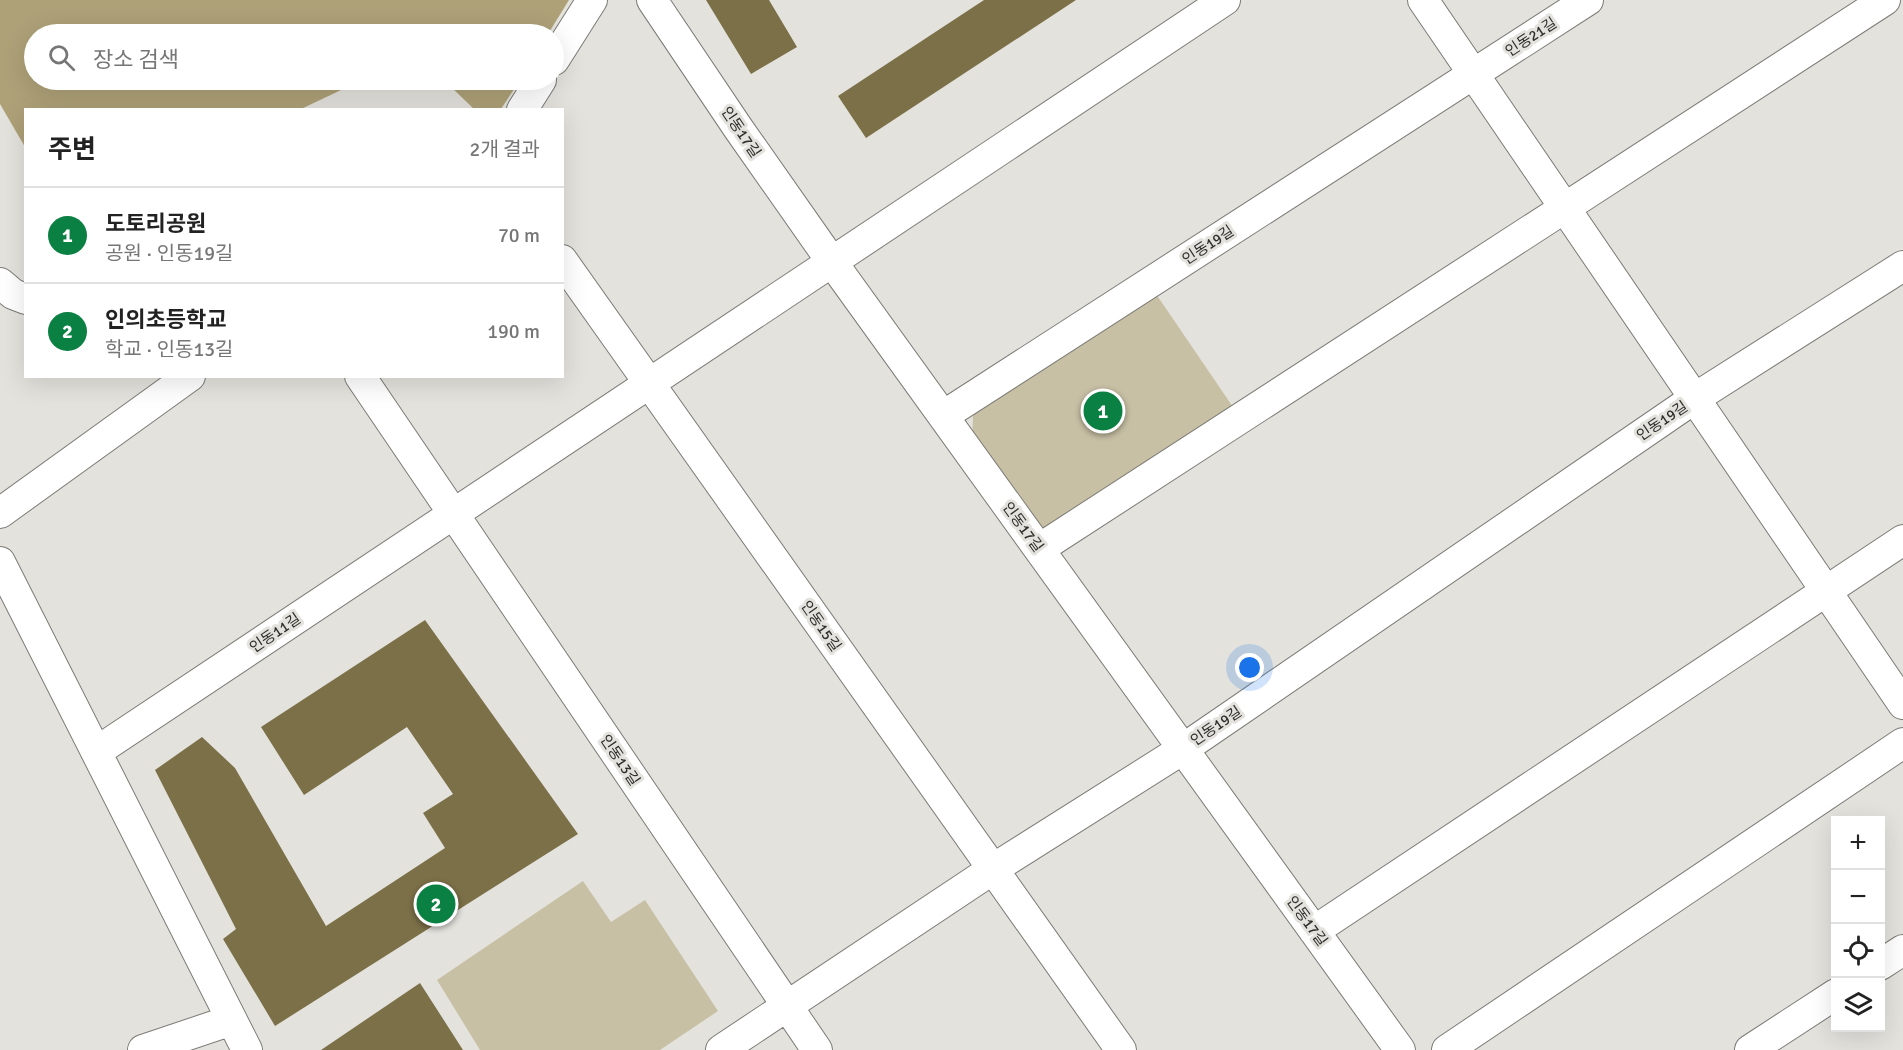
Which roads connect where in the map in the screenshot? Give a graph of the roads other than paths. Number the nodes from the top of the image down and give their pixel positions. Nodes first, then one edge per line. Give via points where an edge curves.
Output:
1 (592, 0) edge
2 (652, 0) edge
3 (1225, 0) edge
4 (1423, 0) edge
5 (1588, 0) edge
6 (1885, 0) edge
7 (564, 44) edge
8 (1473, 74) junction
9 (535, 90) edge
10 (523, 108) edge
11 (1565, 208) junction
12 (832, 262) junction
13 (564, 263) edge
14 (1903, 266) edge
15 (0, 283) edge
16 (24, 298) edge
17 (187, 378) edge
18 (361, 378) edge
19 (649, 384) junction
20 (1695, 398) junction
21 (943, 416) junction
22 (0, 513) edge
23 (454, 514) junction
24 (1903, 540) edge
25 (1039, 549) junction
26 (0, 562) edge
27 (1826, 591) junction
28 (1903, 704) edge
29 (1903, 743) edge
30 (1183, 749) junction
31 (96, 753) junction
32 (993, 869) junction
33 (1314, 931) junction
34 (1903, 950) edge
35 (1885, 962) edge
36 (1831, 997) edge
37 (787, 1006) junction
38 (232, 1020) junction
39 (142, 1050) edge
40 (247, 1050) edge
41 (721, 1050) edge
42 (817, 1050) edge
43 (1121, 1050) edge
44 (1400, 1050) edge
45 (1447, 1050) edge
46 (1750, 1050) edge

1 - 7 street
2 - 12 street, 인동17길
3 - 12 street
4 - 8 street, 인동19길
5 - 8 street, 인동21길
6 - 11 street
8 - 11 street, 인동19길
8 - 21 street, 인동19길
9 - 10 street
11 - 20 street, 인동19길
11 - 25 street
12 - 19 street
12 - 21 street, 인동17길
13 - 19 street, 인동15길
14 - 20 street, 인동19길
15 - 16 street
17 - 22 street
18 - 23 street, 인동13길
19 - 23 street
19 - 32 street, 인동15길
20 - 27 street, 인동19길
20 - 30 street, 인동19길
21 - 25 street, 인동17길
23 - 31 street, 인동11길
23 - 37 street, 인동13길
24 - 27 street
25 - 30 street, 인동17길
26 - 31 street
27 - 28 street, 인동19길
27 - 33 street
29 - 45 street
30 - 32 street
30 - 33 street, 인동17길
31 - 38 street
32 - 37 street
32 - 43 street, 인동15길
33 - 44 street, 인동17길
34 - 35 street
36 - 46 street
37 - 41 street
37 - 42 street, 인동13길
38 - 39 street
38 - 40 street

